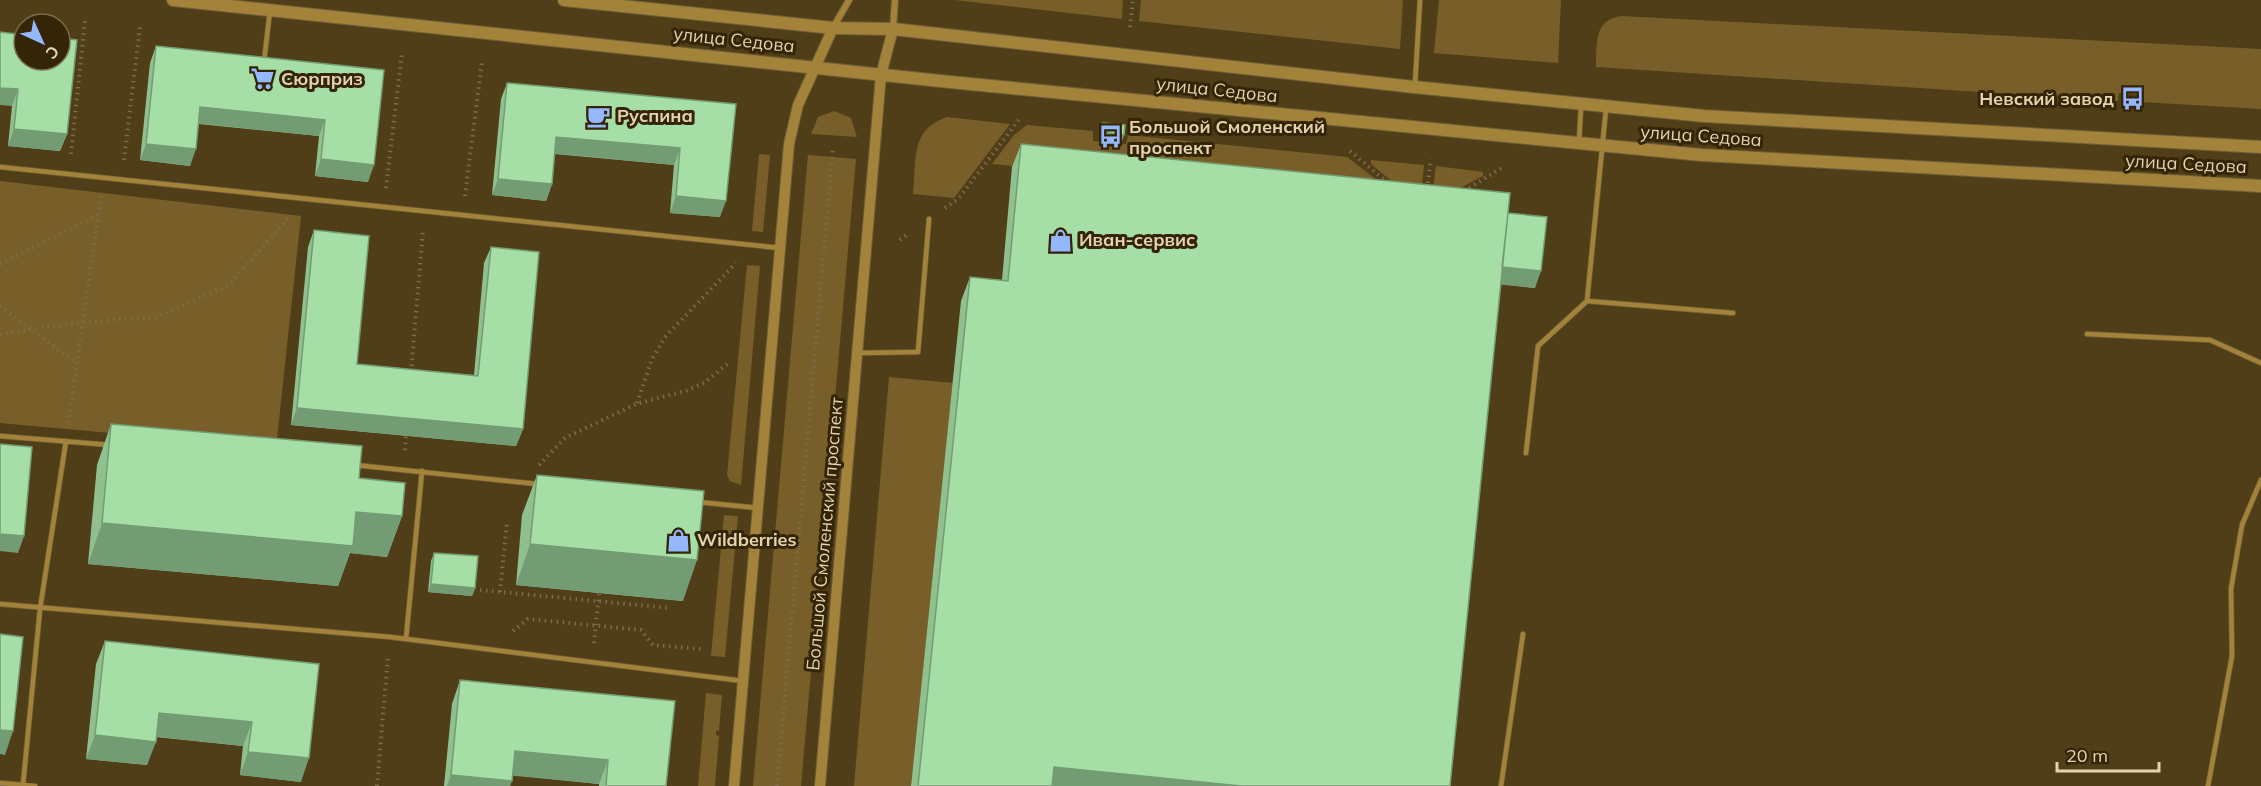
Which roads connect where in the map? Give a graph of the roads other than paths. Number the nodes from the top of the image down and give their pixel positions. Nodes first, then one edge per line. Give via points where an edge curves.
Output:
1 (173, 0) edge
2 (564, 0) edge
3 (849, 0) edge
4 (896, 0) edge
5 (1420, 0) edge
6 (270, 10) junction
7 (834, 28) junction
8 (893, 29) junction
9 (815, 66) junction
10 (263, 70) edge
11 (881, 75) junction
12 (1414, 87) junction
13 (1581, 104) junction
14 (1606, 106) junction
15 (1579, 144) junction
16 (1604, 146) junction
17 (2261, 147) edge
18 (0, 167) edge
19 (2261, 186) edge
20 (929, 219) road end
21 (780, 248) junction
22 (1587, 301) junction
23 (1733, 313) dead end
24 (2087, 334) dead end
25 (858, 353) junction
26 (2261, 363) edge
27 (0, 436) edge
28 (66, 441) junction
29 (117, 445) edge
30 (1526, 453) dead end
31 (346, 465) edge
32 (422, 471) junction
33 (2261, 480) edge
34 (544, 485) edge
35 (693, 501) edge
36 (758, 508) junction
37 (0, 604) edge
38 (40, 609) junction
39 (1523, 634) dead end
40 (406, 639) junction
41 (743, 681) junction
42 (0, 783) edge
43 (23, 785) edge
44 (35, 786) edge
45 (734, 786) edge
46 (820, 786) edge
47 (1501, 786) edge
48 (2208, 786) edge

1 - 6 main road, улица Седова
2 - 7 main road, улица Седова
3 - 7 street
4 - 8 street, Большой Смоленский проспект
5 - 12 lane
6 - 9 main road, улица Седова
6 - 10 lane
7 - 8 main road, улица Седова
7 - 9 street
8 - 11 street, Большой Смоленский проспект
8 - 12 main road, улица Седова
9 - 11 main road, улица Седова
9 - 21 street via 798,105 789,144
11 - 15 main road, улица Седова
11 - 25 street, Большой Смоленский проспект
12 - 13 main road, улица Седова
13 - 14 main road, улица Седова
13 - 15 lane
14 - 16 lane
14 - 17 main road, улица Седова via 1704,116
15 - 16 main road, улица Седова
16 - 19 main road, улица Седова via 1713,156
16 - 22 lane
18 - 21 lane
20 - 25 lane via 918,352
21 - 36 street
22 - 23 lane
22 - 30 lane via 1538,346
24 - 26 lane via 2210,340
25 - 46 street, Большой Смоленский проспект
27 - 28 lane
28 - 29 lane
28 - 38 lane
31 - 32 lane
32 - 34 lane
32 - 40 lane
33 - 48 lane via 2242,525 2231,589 2232,656
35 - 36 lane
36 - 41 street
37 - 38 lane
38 - 40 lane
38 - 43 lane
39 - 47 lane
40 - 41 lane
41 - 45 street
42 - 43 lane
43 - 44 lane

